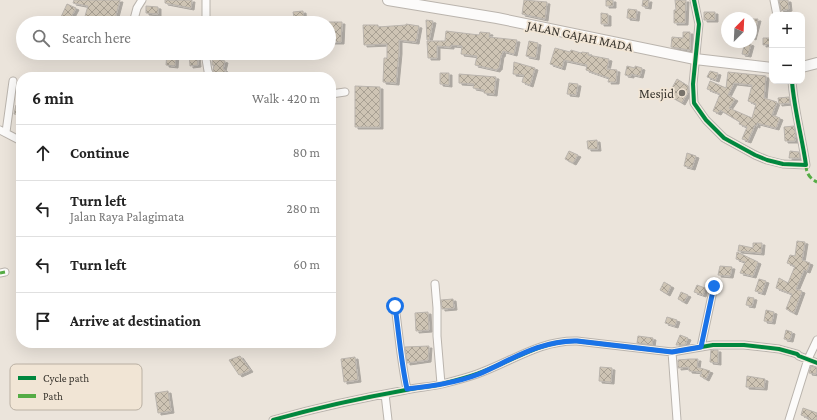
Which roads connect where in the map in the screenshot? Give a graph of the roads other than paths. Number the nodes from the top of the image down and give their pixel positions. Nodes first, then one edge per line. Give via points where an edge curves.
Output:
1 (142, 0) edge
2 (206, 0) edge
3 (388, 0) edge
4 (694, 0) edge
5 (774, 0) edge
6 (776, 12) edge
7 (135, 16) edge
8 (206, 16) edge
9 (695, 59) junction
10 (206, 60) edge
11 (817, 63) edge
12 (805, 66) edge
13 (769, 68) edge
14 (208, 72) edge
15 (13, 81) dead end
16 (792, 84) edge
17 (345, 92) dead end
18 (336, 93) edge
19 (3, 131) edge
20 (16, 138) edge
21 (435, 284) dead end
22 (714, 286) dead end
23 (395, 306) dead end
24 (817, 340) edge
25 (701, 347) junction
26 (672, 352) junction
27 (808, 359) junction
28 (817, 363) edge
29 (441, 384) junction
30 (407, 389) junction
31 (385, 394) junction
32 (273, 420) edge
33 (388, 420) edge
34 (677, 420) edge
35 (789, 420) edge

1 - 7 street
2 - 8 street
3 - 9 highway, JALAN GAJAH MADA via 497,18
4 - 9 street via 699,24
5 - 6 street
9 - 13 highway, JALAN GAJAH MADA
9 - 16 street via 694,103 724,138 767,160 790,165 806,165
10 - 14 street
11 - 12 highway
15 - 19 street
17 - 18 street
19 - 20 street
21 - 29 street
22 - 25 street
23 - 30 street via 401,364
24 - 27 street
25 - 26 street
25 - 27 street via 759,346 797,354
26 - 29 street via 563,341 516,356 478,374
26 - 34 street
27 - 28 street
27 - 35 street
29 - 30 street
30 - 31 street
31 - 32 street
31 - 33 street

